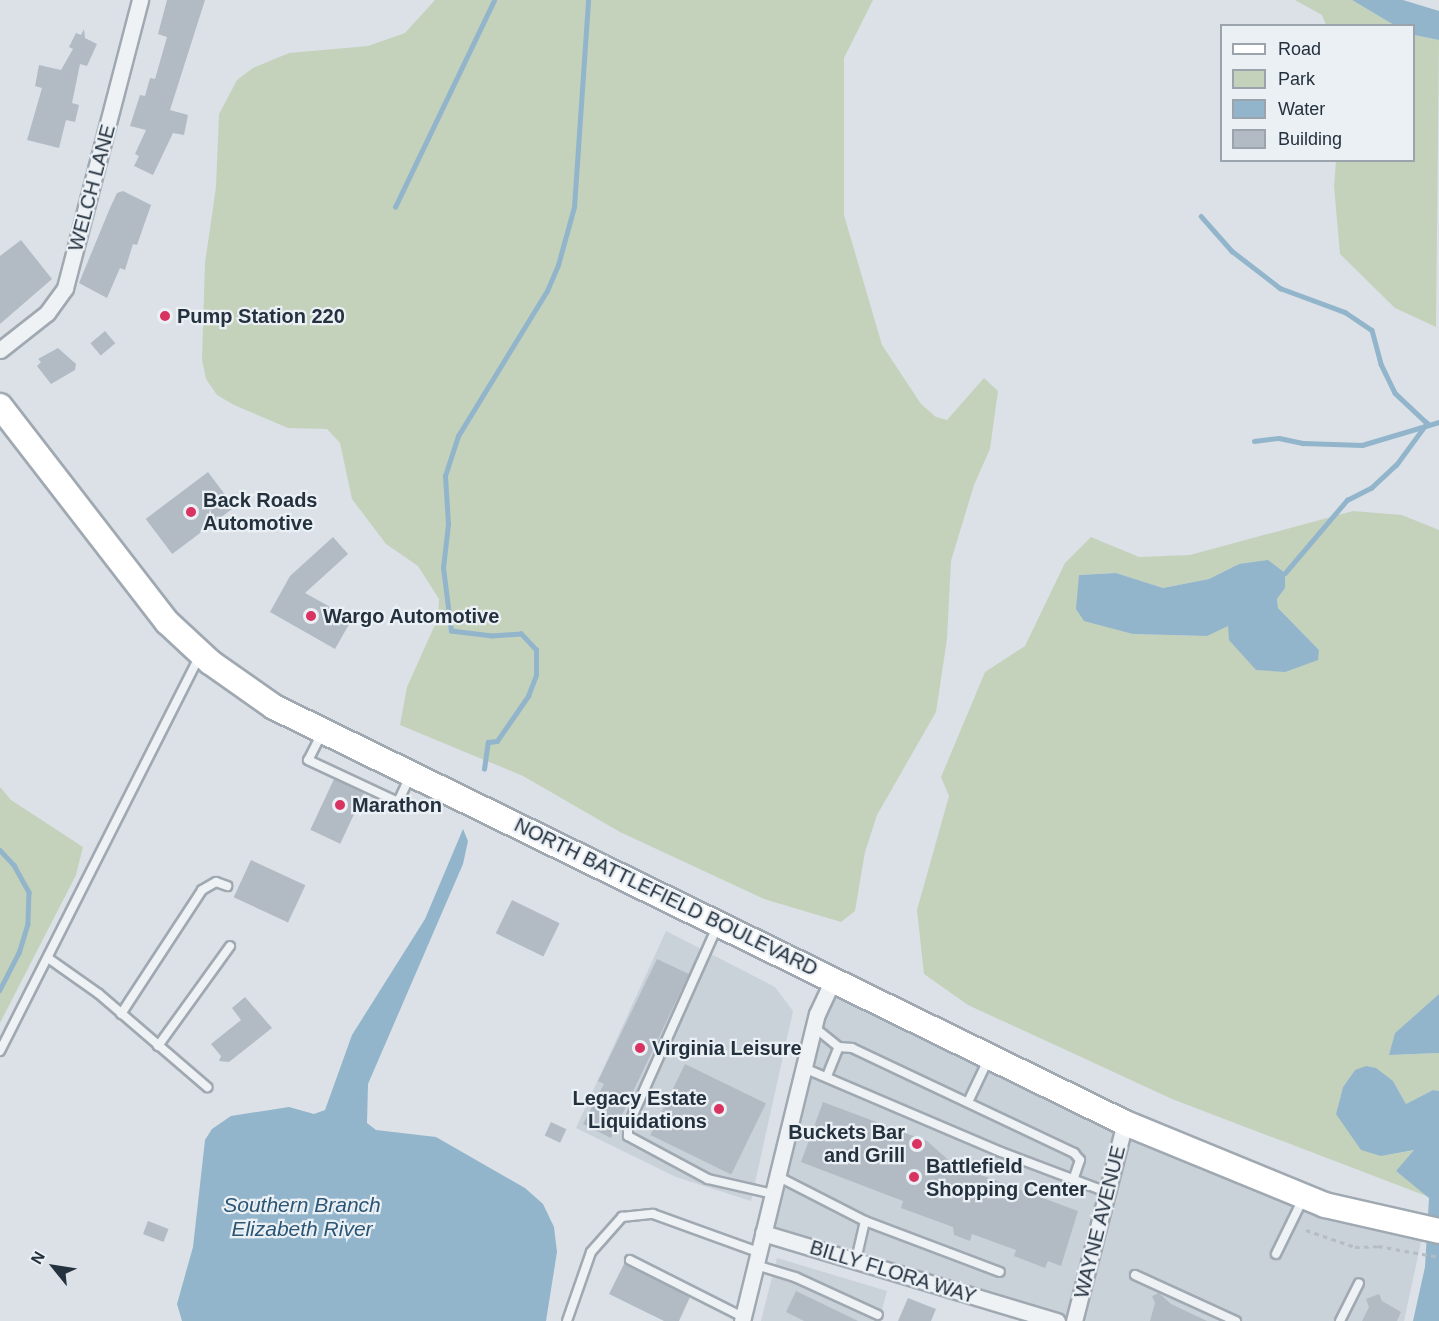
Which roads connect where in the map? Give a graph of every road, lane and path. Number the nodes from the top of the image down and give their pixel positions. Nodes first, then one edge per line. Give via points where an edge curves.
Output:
1 (140, 0) edge
2 (0, 350) edge
3 (0, 406) edge
4 (201, 654) junction
5 (227, 886) dead end
6 (719, 923) junction
7 (230, 946) dead end
8 (48, 958) junction
9 (834, 978) junction
10 (121, 1014) junction
11 (814, 1027) junction
12 (158, 1046) junction
13 (839, 1047) junction
14 (0, 1051) edge
15 (991, 1056) junction
16 (804, 1068) junction
17 (827, 1076) junction
18 (207, 1087) dead end
19 (968, 1102) junction
20 (1125, 1123) junction
21 (777, 1176) junction
22 (1072, 1180) junction
23 (1107, 1192) junction
24 (773, 1194) junction
25 (1304, 1198) junction
26 (866, 1221) junction
27 (1306, 1230) dead end
28 (1439, 1231) edge
29 (763, 1233) junction
30 (1276, 1254) dead end
31 (1439, 1257) edge
32 (757, 1258) junction
33 (630, 1260) dead end
34 (856, 1260) junction
35 (1000, 1272) dead end
36 (1135, 1275) dead end
37 (1359, 1283) dead end
38 (878, 1315) dead end
39 (742, 1319) edge
40 (567, 1321) edge
41 (1057, 1321) edge
42 (1074, 1321) edge
43 (1236, 1321) edge
44 (1340, 1321) edge

1 - 2 street, WELCH LANE via 65,288 47,313
3 - 4 main road, NORTH BATTLEFIELD BOULEVARD via 167,622
4 - 6 main road, NORTH BATTLEFIELD BOULEVARD via 248,690 322,732
4 - 8 lane
5 - 10 lane via 216,882 202,890
6 - 9 main road, NORTH BATTLEFIELD BOULEVARD
6 - 24 lane via 628,1126 628,1136 708,1179
7 - 12 lane
8 - 10 lane
8 - 14 lane
9 - 11 street
9 - 15 main road, NORTH BATTLEFIELD BOULEVARD
10 - 12 lane
11 - 13 lane
11 - 16 street
12 - 18 lane
13 - 17 lane
13 - 19 lane via 852,1048
15 - 19 lane
15 - 20 main road, NORTH BATTLEFIELD BOULEVARD
16 - 17 lane
16 - 21 street
17 - 22 lane
19 - 22 lane via 1074,1153 1080,1160
20 - 23 street, WAYNE AVENUE
20 - 25 main road, NORTH BATTLEFIELD BOULEVARD
21 - 24 street
21 - 26 lane
22 - 23 lane
23 - 42 street, WAYNE AVENUE
24 - 29 street
25 - 28 main road, NORTH BATTLEFIELD BOULEVARD
25 - 30 lane
26 - 34 lane
26 - 35 lane
27 - 31 path via 1355,1247 1378,1246
29 - 32 street
29 - 34 street, BILLY FLORA WAY
32 - 38 lane
32 - 39 street
32 - 40 lane via 653,1214 622,1217 591,1252
33 - 39 lane
34 - 41 street, BILLY FLORA WAY
36 - 43 lane
37 - 44 lane

